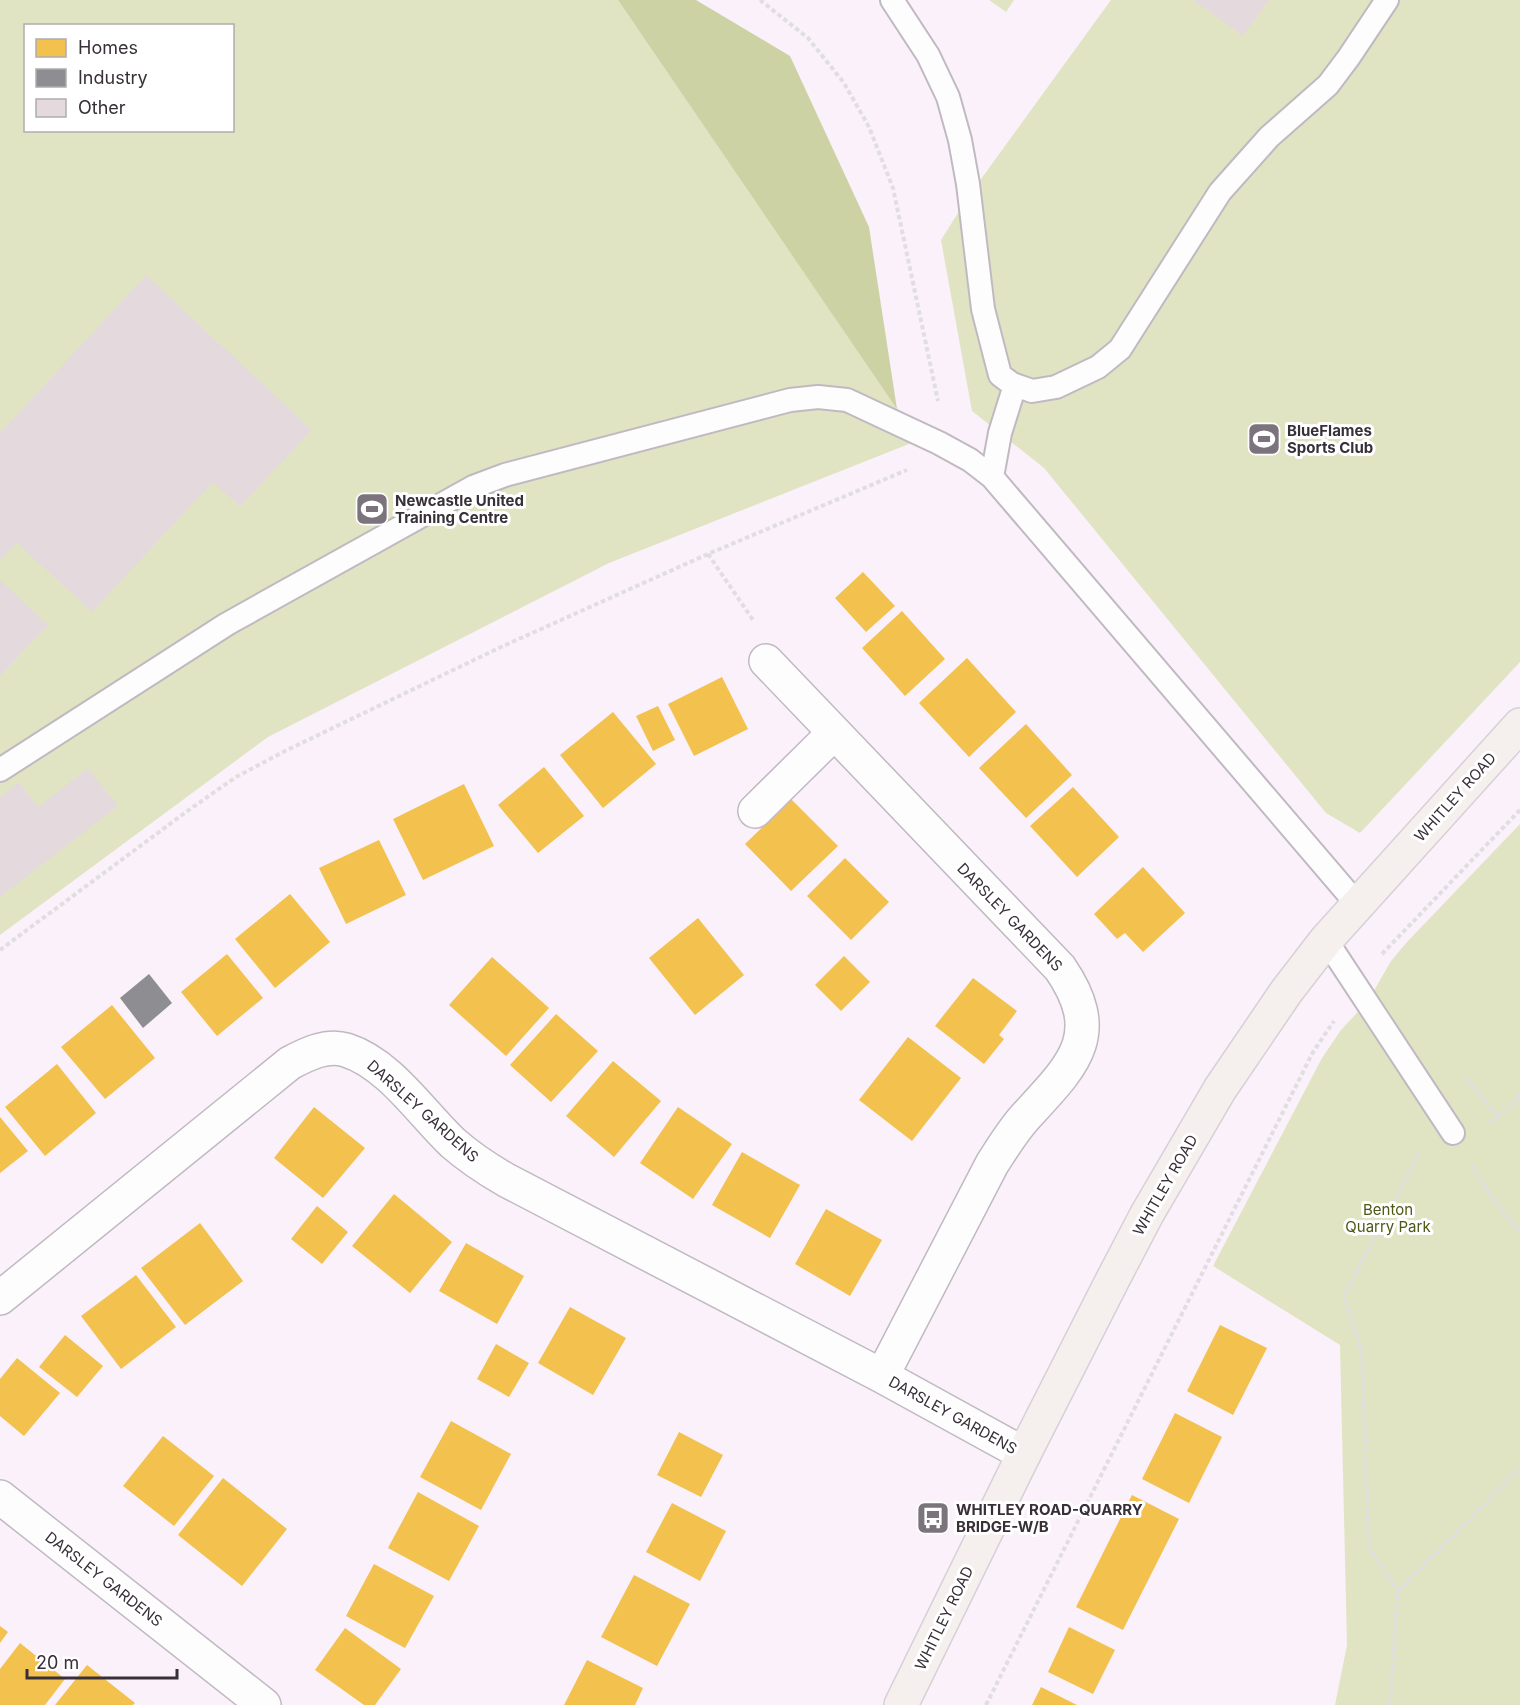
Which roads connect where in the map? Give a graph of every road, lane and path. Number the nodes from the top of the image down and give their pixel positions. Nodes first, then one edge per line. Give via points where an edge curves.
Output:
1 (760, 0) edge
2 (892, 0) edge
3 (1387, 0) edge
4 (1016, 385) junction
5 (939, 443) junction
6 (992, 477) junction
7 (708, 554) junction
8 (766, 661) joint
9 (1520, 725) edge
10 (834, 734) junction
11 (0, 770) edge
12 (1520, 810) edge
13 (755, 811) dead end
14 (1357, 904) junction
15 (1326, 940) junction
16 (0, 950) edge
17 (1358, 986) junction
18 (1520, 1091) edge
19 (1456, 1139) junction
20 (1520, 1233) edge
21 (0, 1298) edge
22 (882, 1376) junction
23 (1024, 1454) junction
24 (1520, 1468) edge
25 (0, 1497) edge
26 (1398, 1591) junction
27 (264, 1705) edge
28 (901, 1705) edge
29 (986, 1705) edge
30 (1390, 1705) edge

1 - 5 path via 808,38 844,83 869,127 893,188 938,399
2 - 4 lane via 928,55 948,97 968,184 983,309 1000,375
3 - 4 lane via 1328,85 1269,137 1220,192 1120,349 1098,367 1056,387 1032,391
4 - 6 lane via 1000,433
5 - 6 lane
5 - 7 path via 921,462 897,476
5 - 11 lane via 847,400 819,397 790,400 505,475 473,487 227,624
6 - 14 lane
7 - 8 path via 765,639
7 - 16 path via 501,647 236,777
8 - 10 street, DARSLEY GARDENS
9 - 14 main road, WHITLEY ROAD
10 - 13 street
10 - 22 street, DARSLEY GARDENS via 1060,968 1080,1003 1082,1023 1079,1046 1070,1066 1008,1139 992,1164
12 - 17 path via 1372,964
14 - 15 main road, WHITLEY ROAD
15 - 17 lane
15 - 23 main road, WHITLEY ROAD via 1220,1089 1147,1214
17 - 19 lane
17 - 29 path via 1313,1052
18 - 19 path via 1515,1103
19 - 20 path via 1490,1195
19 - 26 path via 1428,1136 1344,1296 1362,1353 1369,1548
21 - 22 street, DARSLEY GARDENS via 290,1063 309,1053 345,1049 366,1059 391,1079 473,1160
22 - 23 street, DARSLEY GARDENS
23 - 28 main road, WHITLEY ROAD
24 - 26 path
25 - 27 street, DARSLEY GARDENS
26 - 30 path

